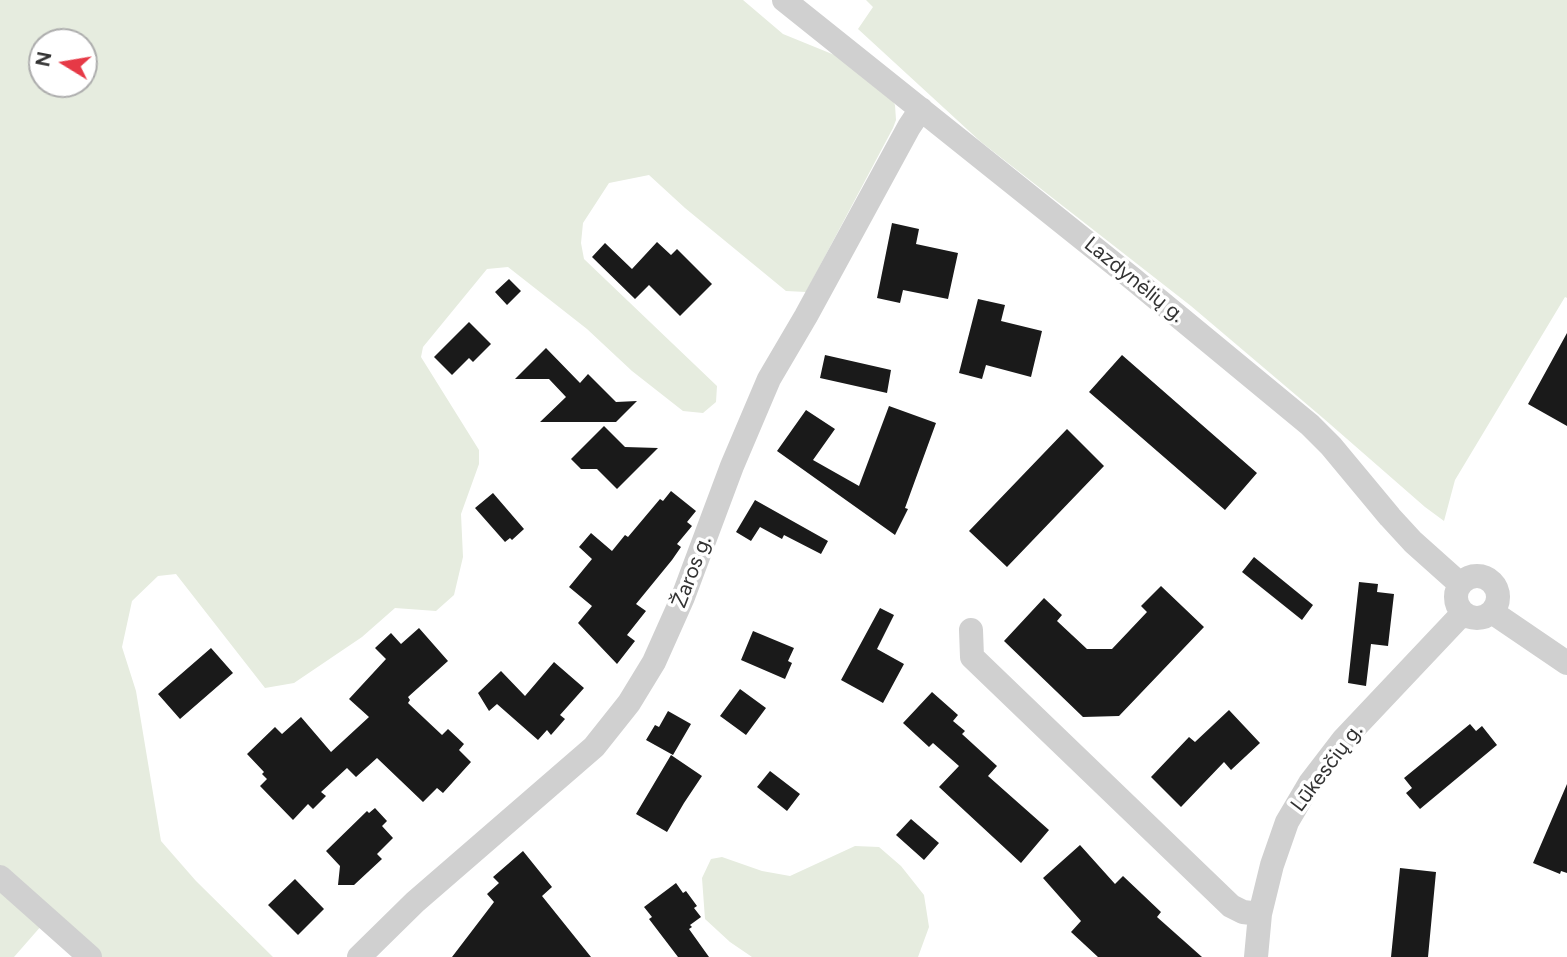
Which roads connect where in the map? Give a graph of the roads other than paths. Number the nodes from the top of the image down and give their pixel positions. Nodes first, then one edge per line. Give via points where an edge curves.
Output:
1 (784, 0) edge
2 (921, 109) junction
3 (1460, 584) junction
4 (1492, 612) junction
5 (1463, 613) junction
6 (971, 629) dead end
7 (1567, 663) edge
8 (0, 877) edge
9 (1259, 914) junction
10 (90, 957) edge
11 (359, 957) edge
12 (1256, 957) edge

1 - 2 street, Lazdynėlių g.
2 - 3 street, Lazdynėlių g. via 1310,425 1413,542
2 - 11 street, Žaros g. via 769,379 679,608 629,702 594,747 415,902
3 - 4 street via 1478,576 1495,585 1497,604
3 - 5 street via 1457,604
4 - 5 street via 1483,618
4 - 7 street
5 - 9 street, Lūkesčių g. via 1343,740 1310,783 1287,822
6 - 9 street via 972,657 1231,906
8 - 10 street
9 - 12 street, Lūkesčių g.

